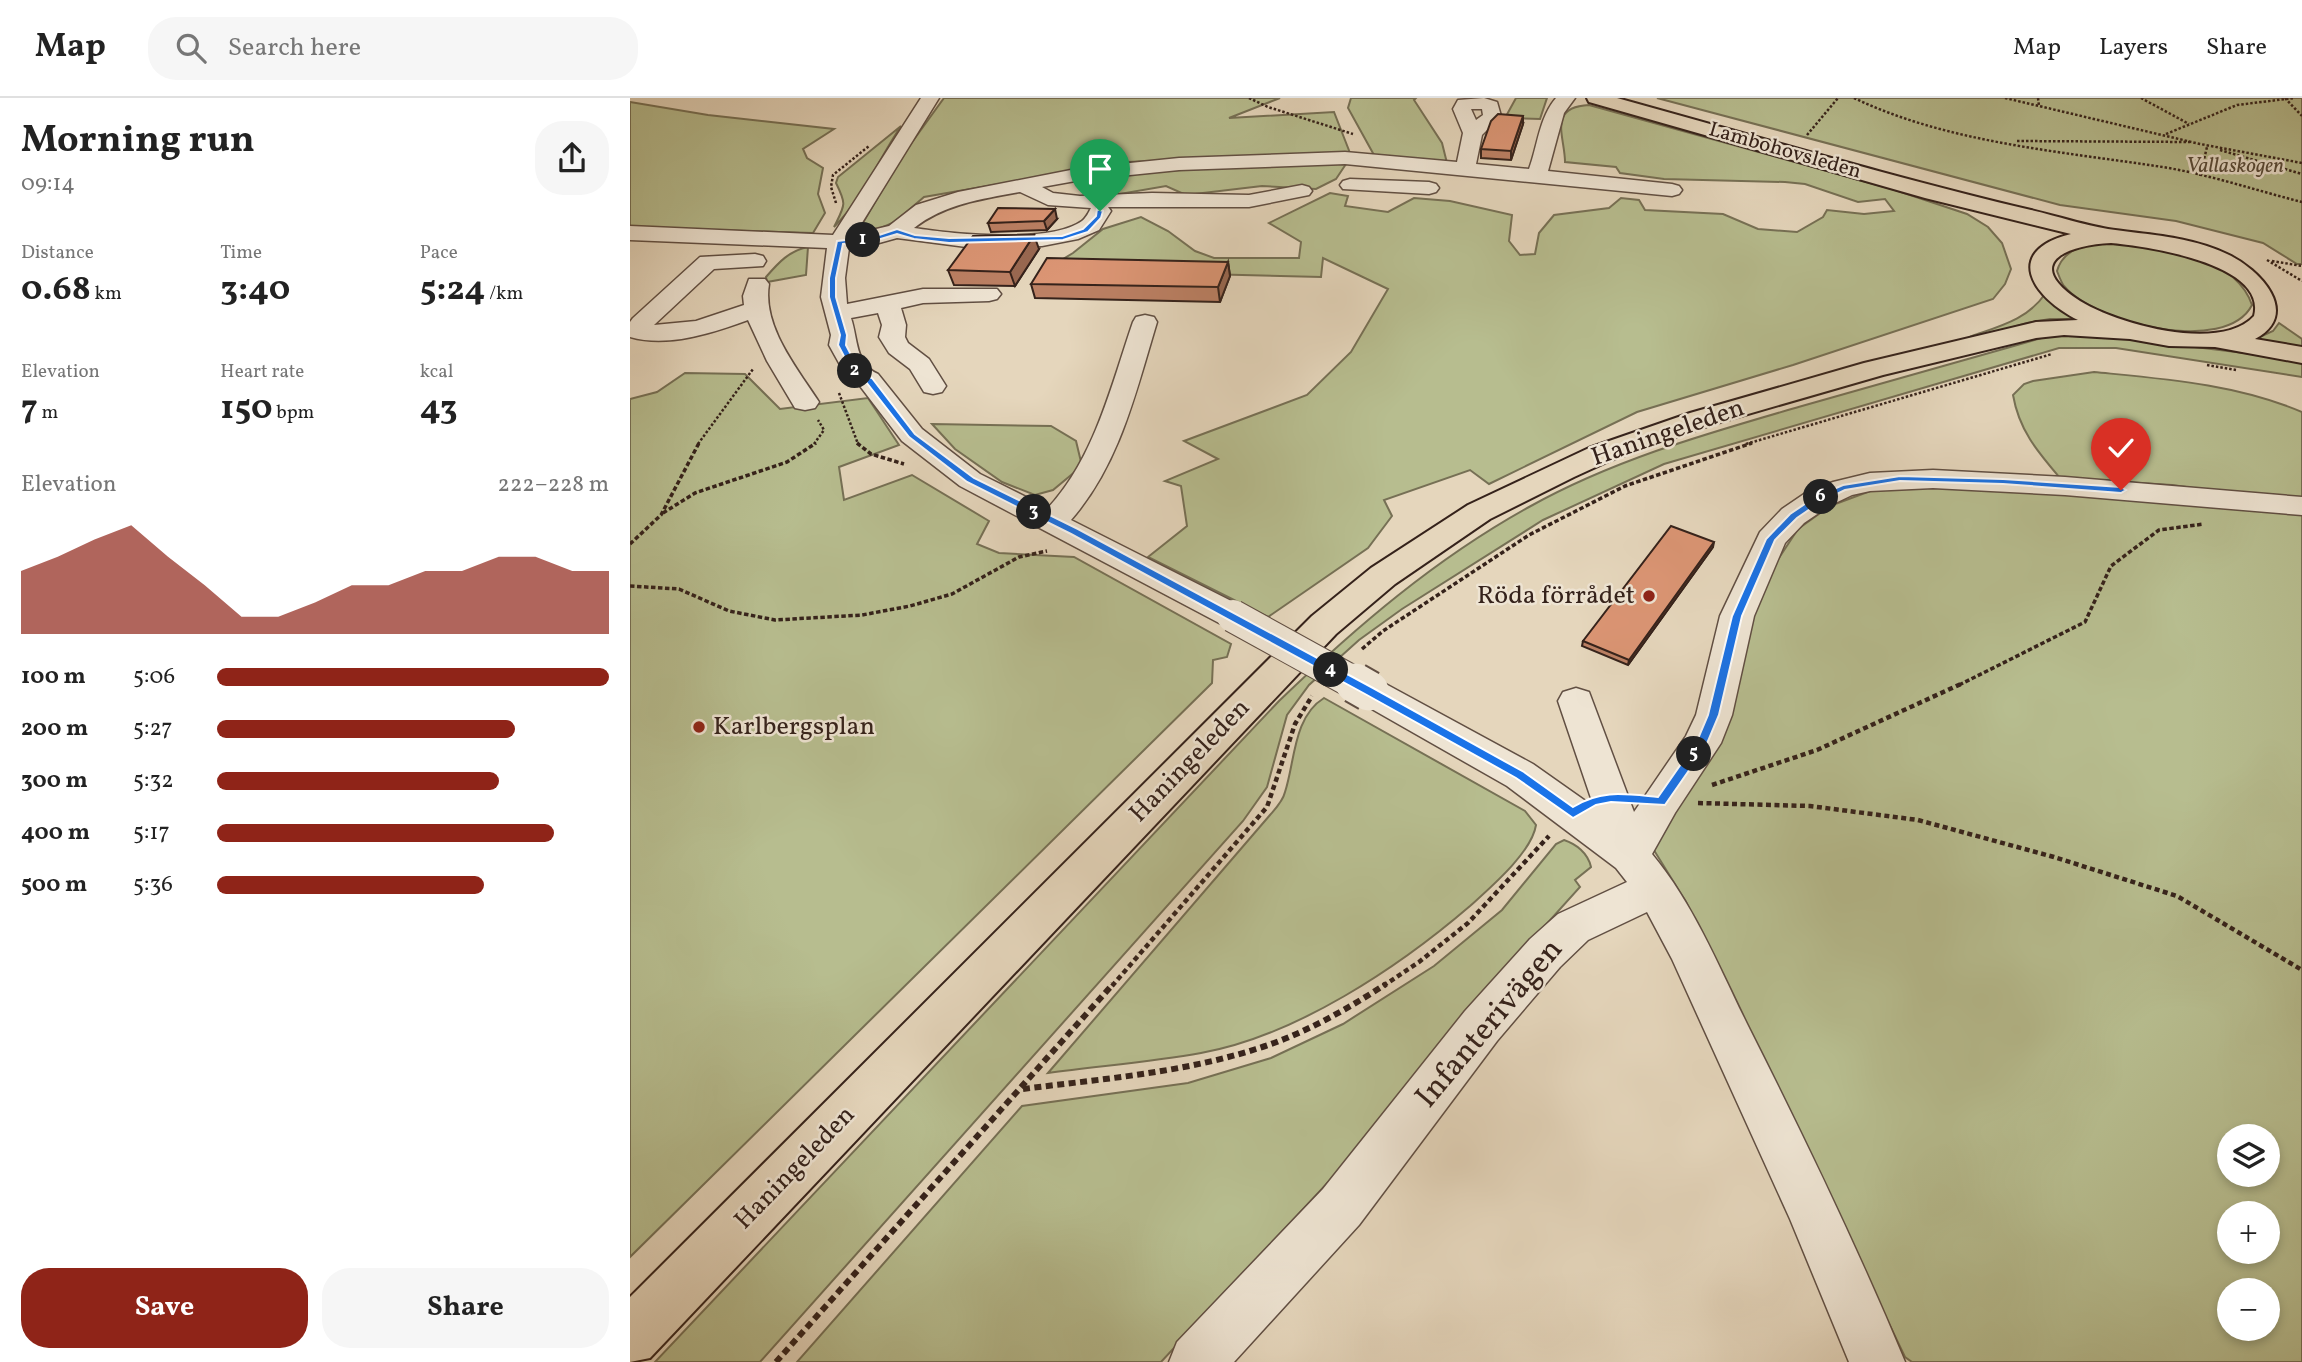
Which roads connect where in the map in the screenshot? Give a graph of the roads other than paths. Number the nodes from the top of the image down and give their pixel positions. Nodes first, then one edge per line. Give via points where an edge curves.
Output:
1 (930, 98) edge
2 (1566, 98) edge
3 (1596, 98) edge
4 (1473, 133) dead end
5 (1465, 170) junction
6 (1530, 176) junction
7 (1025, 184) junction
8 (1350, 185) dead end
9 (1446, 189) dead end
10 (1672, 190) dead end
11 (1302, 191) dead end
12 (1503, 193) dead end
13 (1933, 193) junction
14 (1554, 198) dead end
15 (1577, 199) dead end
16 (1100, 211) dead end
17 (897, 231) junction
18 (630, 233) edge
19 (2111, 236) junction
20 (793, 241) junction
21 (839, 243) junction
22 (774, 260) junction
23 (2033, 287) junction
24 (989, 294) edge
25 (890, 301) junction
26 (2268, 303) junction
27 (756, 309) junction
28 (964, 319) dead end
29 (2288, 320) dead end
30 (1145, 322) dead end
31 (840, 325) junction
32 (2130, 331) junction
33 (2213, 340) junction
34 (2302, 355) edge
35 (1874, 369) junction
36 (933, 386) dead end
37 (805, 402) road end
38 (2302, 506) edge
39 (1055, 535) junction
40 (1576, 701) dead end
41 (1643, 873) junction
42 (630, 1338) edge
43 (1197, 1362) edge
44 (1877, 1362) edge

1 - 21 street
2 - 6 street via 1553,114 1545,159
3 - 13 main road, Lambohovsleden
4 - 5 street
5 - 6 street
5 - 7 street via 1328,158 1122,169
6 - 10 street
6 - 12 street
7 - 11 street via 1038,196 1064,201 1194,200 1198,212 1214,216 1235,212 1249,201
7 - 17 street via 937,204
8 - 9 street
13 - 19 main road, Lambohovsleden
13 - 23 main road, Lambohovsleden via 2010,223 2034,242
14 - 15 street
16 - 17 street via 1086,230 1049,239 929,239
17 - 21 street
18 - 20 street
19 - 23 main road, Haningeleden via 2053,248
19 - 26 main road via 2168,243 2223,262 2260,289
20 - 21 street
20 - 22 street
21 - 31 street via 833,278
22 - 27 street via 759,279
22 - 27 street via 708,262 642,323 639,332 678,333
23 - 32 main road, Lambohovsleden
23 - 35 main road, Haningeleden via 2005,317
24 - 25 street
25 - 28 street via 936,317
25 - 31 street
25 - 36 street via 892,337 898,348 921,353 920,364
26 - 29 main road
26 - 33 main road via 2263,323 2251,331
27 - 37 street
30 - 39 street via 1094,469
31 - 39 street via 842,345 858,375 869,380 924,447
32 - 33 main road
32 - 35 main road, Haningeleden via 2036,330
33 - 34 main road
35 - 42 main road, Haningeleden via 1700,419 1563,470 1479,512 1383,576 1324,625 1214,736
38 - 41 street via 1933,479 1870,482 1818,499 1771,539 1737,616 1714,715 1702,743 1661,802
39 - 41 street, bridge via 1233,616 1520,775
40 - 41 street
41 - 43 street, Infanterivägen via 1545,953 1481,1026 1341,1207
41 - 44 street via 1683,939

